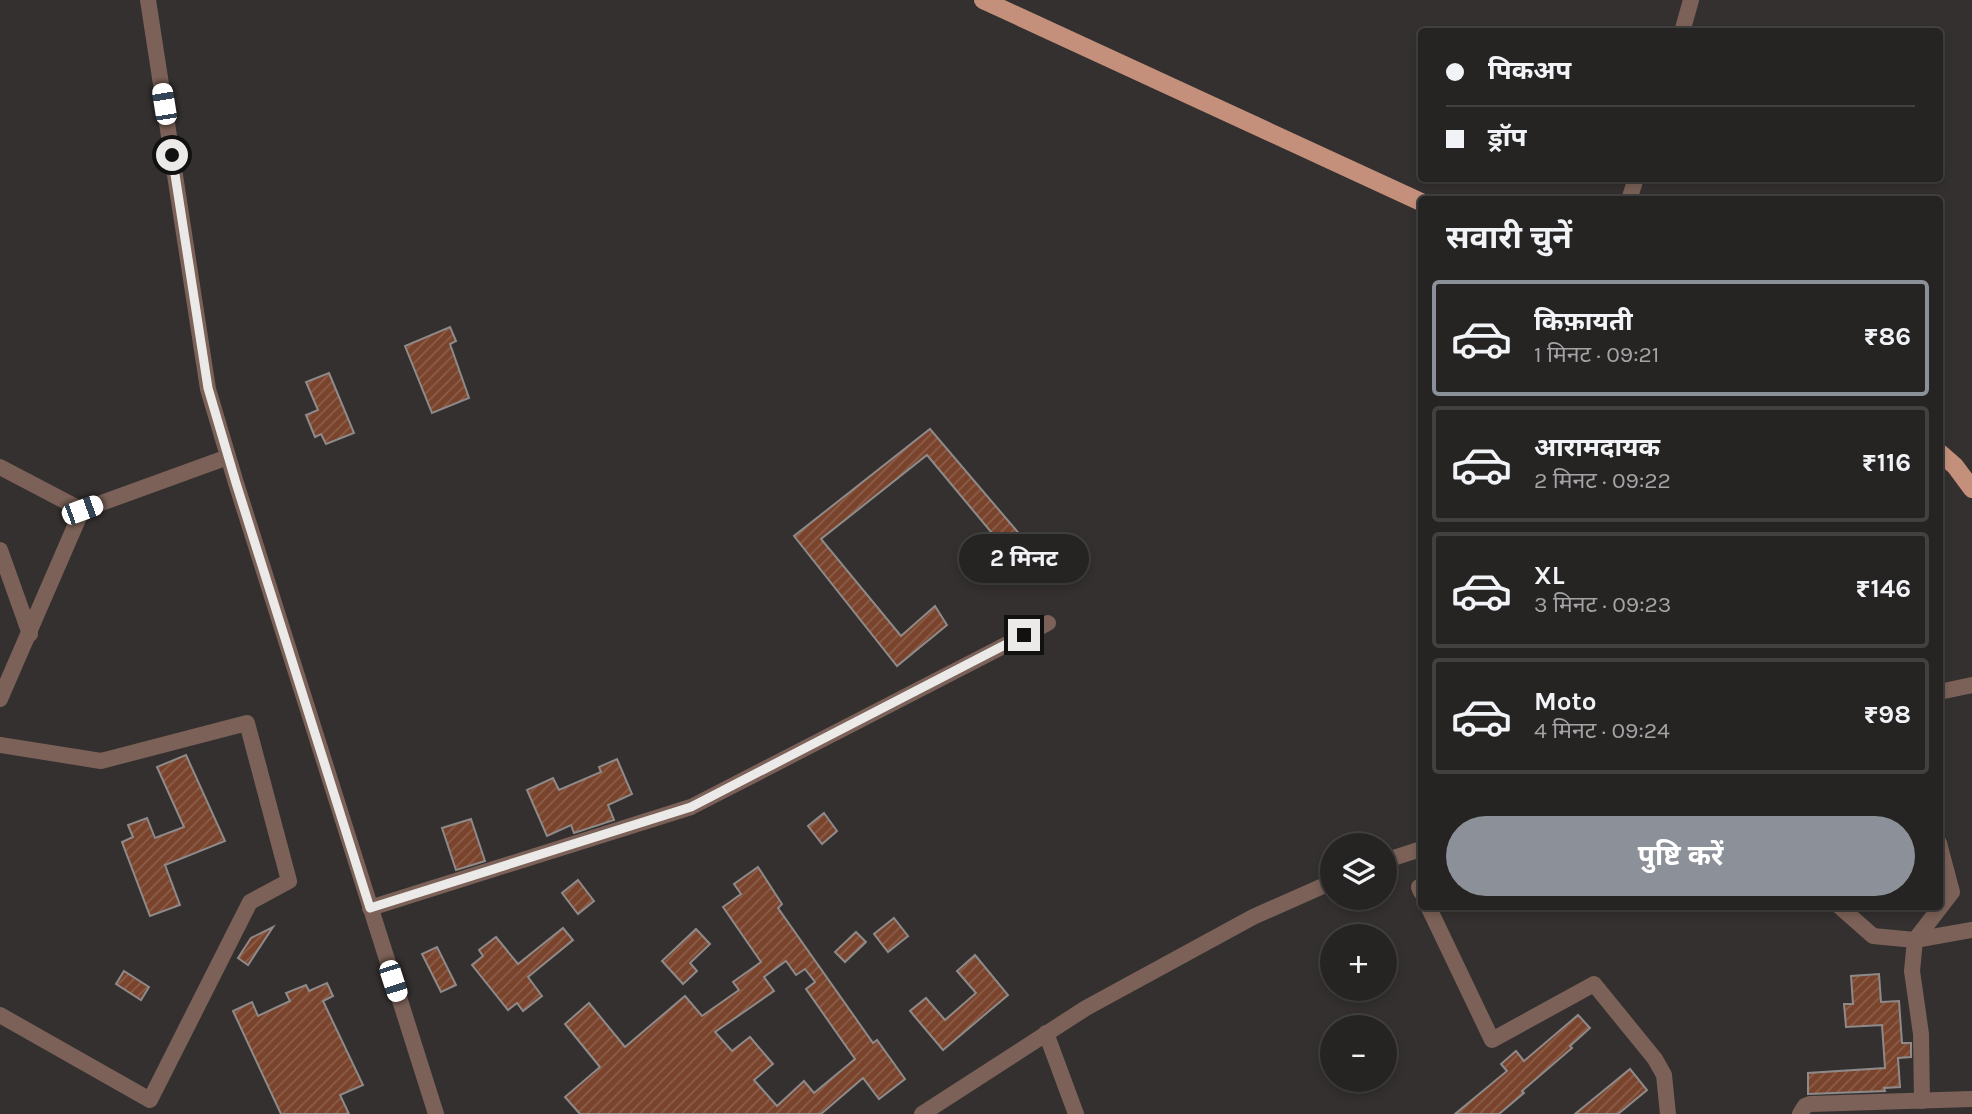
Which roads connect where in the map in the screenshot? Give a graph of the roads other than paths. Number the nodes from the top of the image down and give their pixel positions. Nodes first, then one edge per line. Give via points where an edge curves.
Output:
1 (149, 0) edge
2 (983, 0) edge
3 (1691, 0) edge
4 (1683, 28) edge
5 (1418, 201) edge
6 (1943, 456) edge
7 (228, 457) junction
8 (0, 467) edge
9 (1972, 489) edge
10 (82, 510) junction
11 (0, 550) edge
12 (1048, 623) dead end
13 (30, 634) junction
14 (1972, 685) edge
15 (1943, 691) edge
16 (0, 699) edge
17 (0, 745) edge
18 (1418, 850) edge
19 (1397, 857) edge
20 (1943, 858) edge
21 (1320, 887) edge
22 (1943, 904) edge
23 (370, 908) junction
24 (1430, 910) edge
25 (1844, 910) edge
26 (1938, 910) edge
27 (1972, 930) edge
28 (1915, 940) junction
29 (0, 1015) edge
30 (1046, 1033) junction
31 (1972, 1099) edge
32 (1922, 1101) junction
33 (436, 1114) edge
34 (922, 1114) edge
35 (1076, 1114) edge
36 (1668, 1114) edge
37 (1800, 1114) edge

1 - 7 street via 208,388
2 - 5 main road
3 - 4 street
6 - 9 main road
7 - 10 street
7 - 23 street
8 - 10 street
10 - 13 street
11 - 13 street
12 - 23 street via 691,807
13 - 16 street
14 - 15 street
17 - 29 street via 101,761 247,723 289,881 250,902 150,1100
18 - 19 street
20 - 22 street via 1952,892
21 - 30 street via 1254,917
23 - 33 street
24 - 36 street via 1492,1040 1594,984 1655,1059 1664,1075
25 - 28 street via 1873,936
26 - 28 street
27 - 28 street
28 - 32 street via 1912,971 1922,1034
30 - 34 street
30 - 35 street
31 - 32 street
32 - 37 street via 1810,1104

